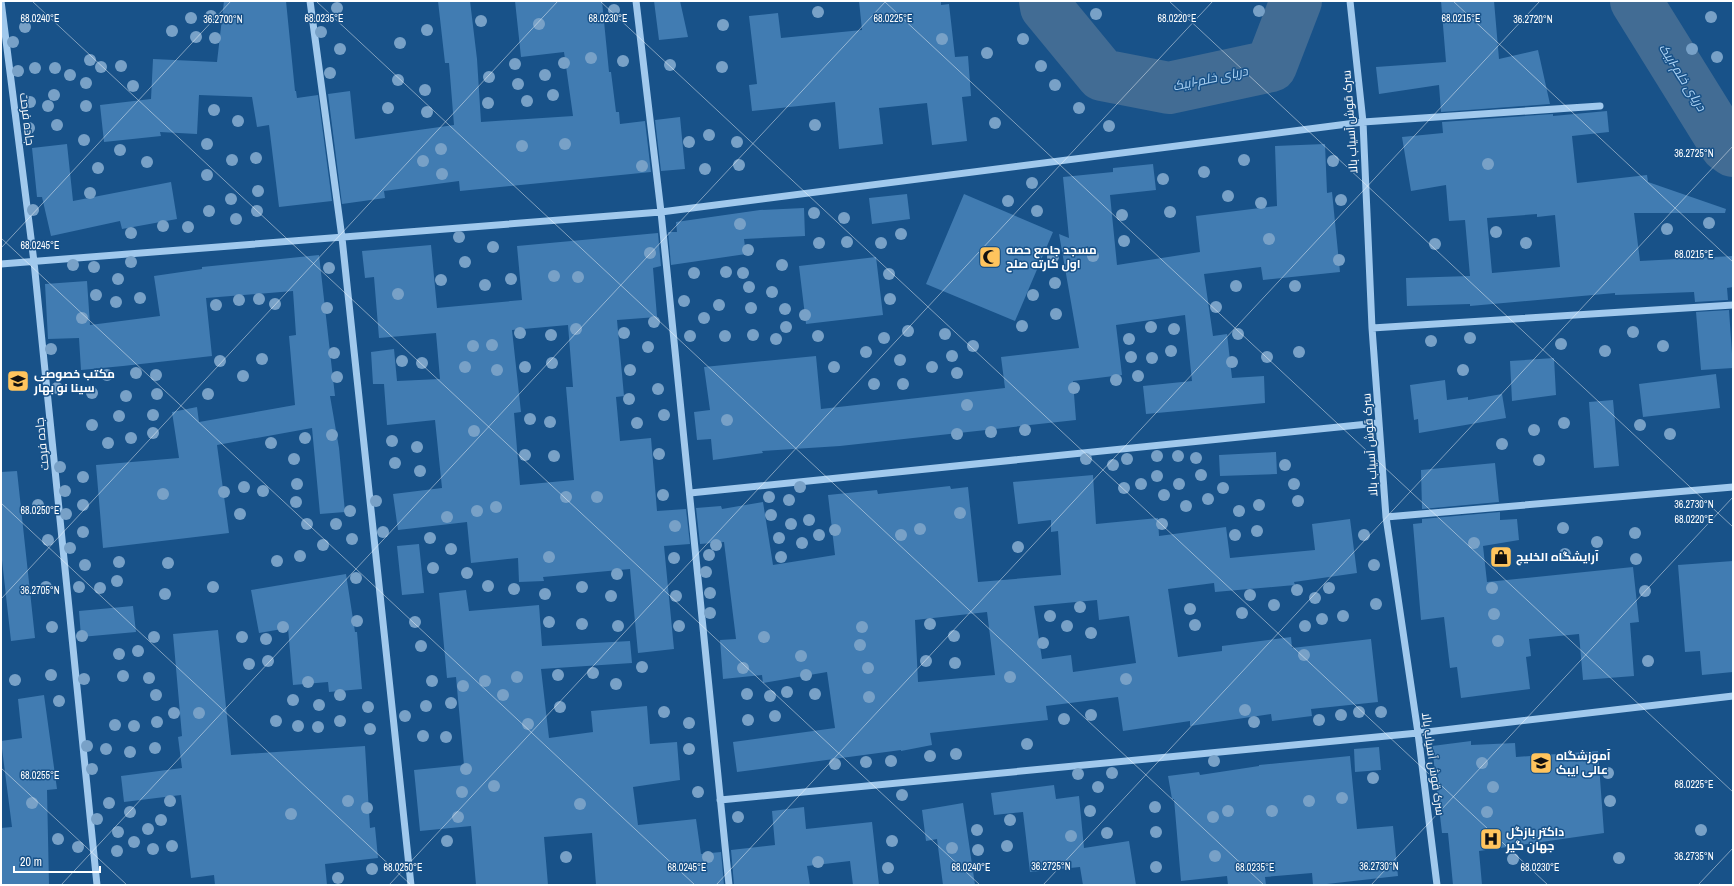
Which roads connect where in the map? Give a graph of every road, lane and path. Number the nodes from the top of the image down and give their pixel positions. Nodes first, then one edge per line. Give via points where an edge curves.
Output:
1 (1, 1) edge
2 (310, 1) edge
3 (636, 1) edge
4 (1350, 1) edge
5 (1600, 106) dead end
6 (1363, 122) junction
7 (662, 212) junction
8 (342, 238) junction
9 (34, 262) junction
10 (1, 264) edge
11 (1733, 305) edge
12 (1372, 328) junction
13 (1378, 423) junction
14 (1733, 487) edge
15 (690, 493) junction
16 (1386, 517) junction
17 (1733, 696) edge
18 (1418, 733) junction
19 (720, 800) junction
20 (97, 885) edge
21 (411, 885) edge
22 (729, 885) edge
23 (1438, 885) edge

1 - 9 street, جاده فرحت
2 - 8 street
3 - 7 street
4 - 6 street, سرک قوش آسیاب بالا
5 - 6 street
6 - 7 street
6 - 12 street, سرک قوش آسیاب بالا
7 - 8 street
7 - 15 street
8 - 9 street
8 - 21 street
9 - 10 street
9 - 20 street, جاده فرحت
11 - 12 street
12 - 13 street, سرک قوش آسیاب بالا
13 - 15 street
13 - 16 street, سرک قوش آسیاب بالا
14 - 16 street
15 - 19 street
16 - 18 street, سرک قوش آسیاب بالا
17 - 18 street
18 - 19 street
18 - 23 street, سرک قوش آسیاب بالا
19 - 22 street

